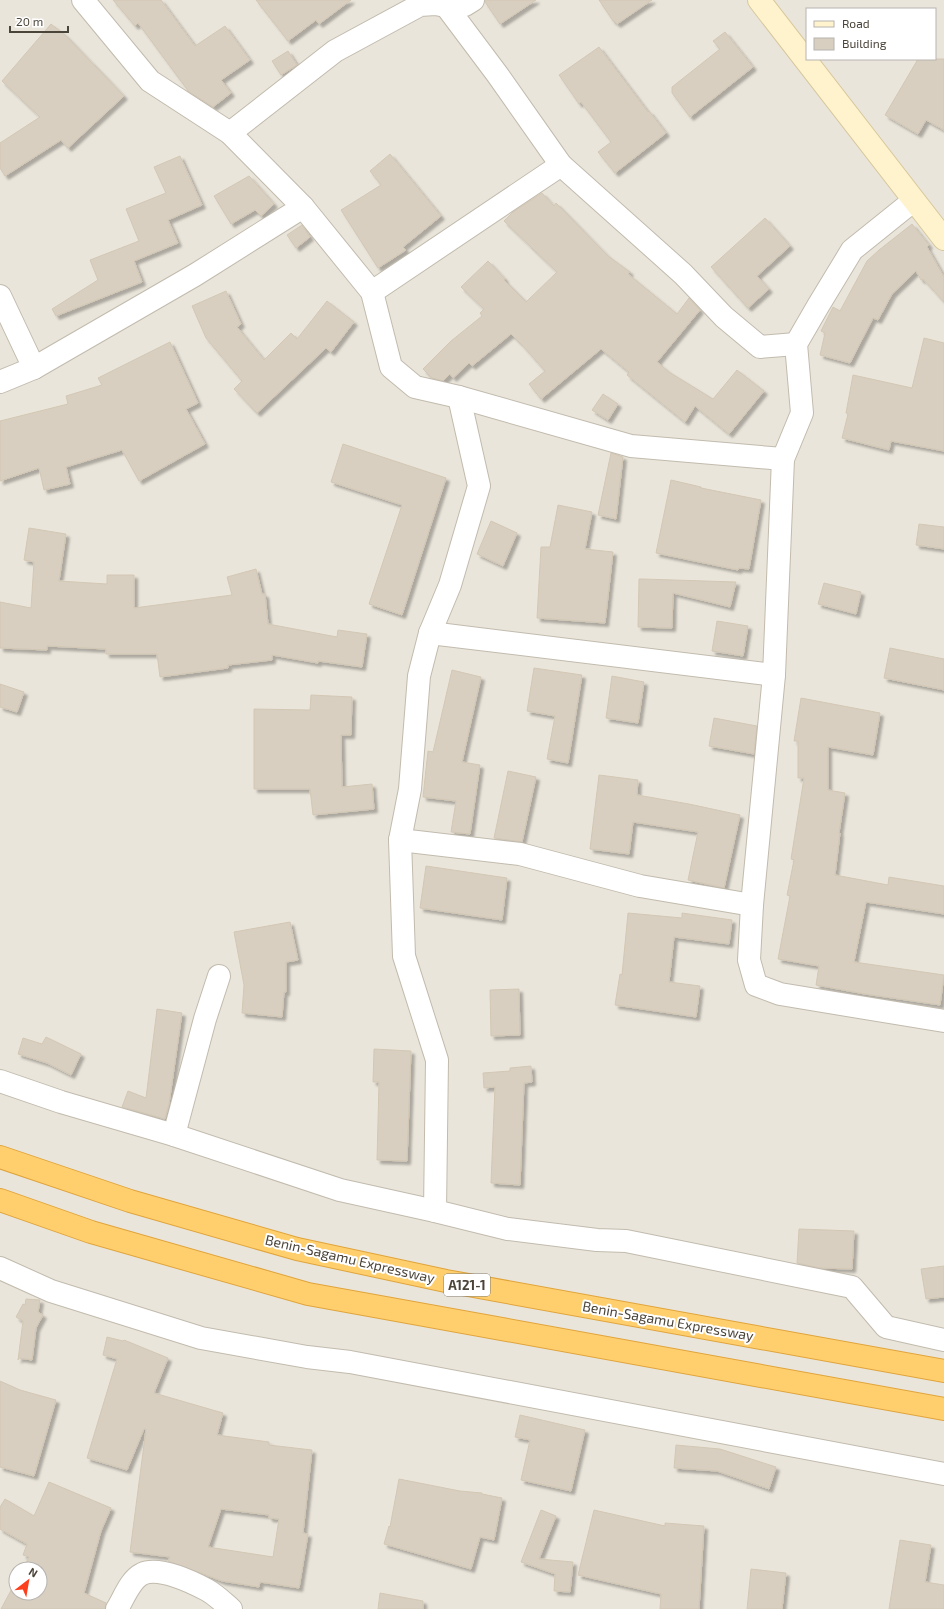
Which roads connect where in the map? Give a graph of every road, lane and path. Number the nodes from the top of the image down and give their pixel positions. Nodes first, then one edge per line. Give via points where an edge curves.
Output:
1 (83, 0) edge
2 (473, 0) edge
3 (759, 0) edge
4 (438, 3) edge
5 (230, 133) junction
6 (561, 165) junction
7 (913, 201) junction
8 (303, 207) junction
9 (944, 239) edge
10 (372, 292) junction
11 (0, 296) edge
12 (796, 344) junction
13 (34, 368) junction
14 (0, 382) edge
15 (459, 397) junction
16 (783, 459) junction
17 (430, 633) junction
18 (774, 675) junction
19 (400, 840) junction
20 (752, 905) junction
21 (219, 976) dead end
22 (944, 1021) edge
23 (0, 1081) edge
24 (174, 1135) junction
25 (0, 1157) edge
26 (0, 1200) edge
27 (435, 1211) junction
28 (0, 1268) edge
29 (944, 1340) edge
30 (944, 1371) edge
31 (944, 1409) edge
32 (944, 1474) edge
33 (117, 1609) edge
34 (232, 1609) edge

1 - 5 street via 150,81
2 - 4 street via 465,6
3 - 7 street
4 - 5 street via 420,5 335,51
4 - 6 street via 497,74
5 - 8 street
6 - 10 street
6 - 12 street via 683,274 724,317 760,347
7 - 9 street
7 - 12 street via 852,250
8 - 10 street
8 - 13 street via 195,275
10 - 15 street via 391,367 415,387
11 - 13 street
12 - 16 street via 802,413
13 - 14 street
15 - 16 street via 631,446
15 - 17 street via 479,486 450,585
16 - 18 street
17 - 18 street
17 - 19 street via 419,676 410,789
18 - 20 street
19 - 20 street via 520,854 640,886
19 - 27 street via 404,956 437,1060
20 - 22 street via 748,960 756,985 780,994
21 - 24 street
23 - 24 street
24 - 27 street via 340,1190
25 - 30 highway, Benin-Sagamu Expressway / A121-1 via 130,1201 297,1249 446,1281
26 - 31 highway via 91,1232 308,1294
27 - 29 street via 508,1229 626,1242 852,1287 886,1327
28 - 32 street via 52,1291 201,1338 357,1364
33 - 34 street via 134,1580 143,1574 154,1572 182,1578 208,1591

